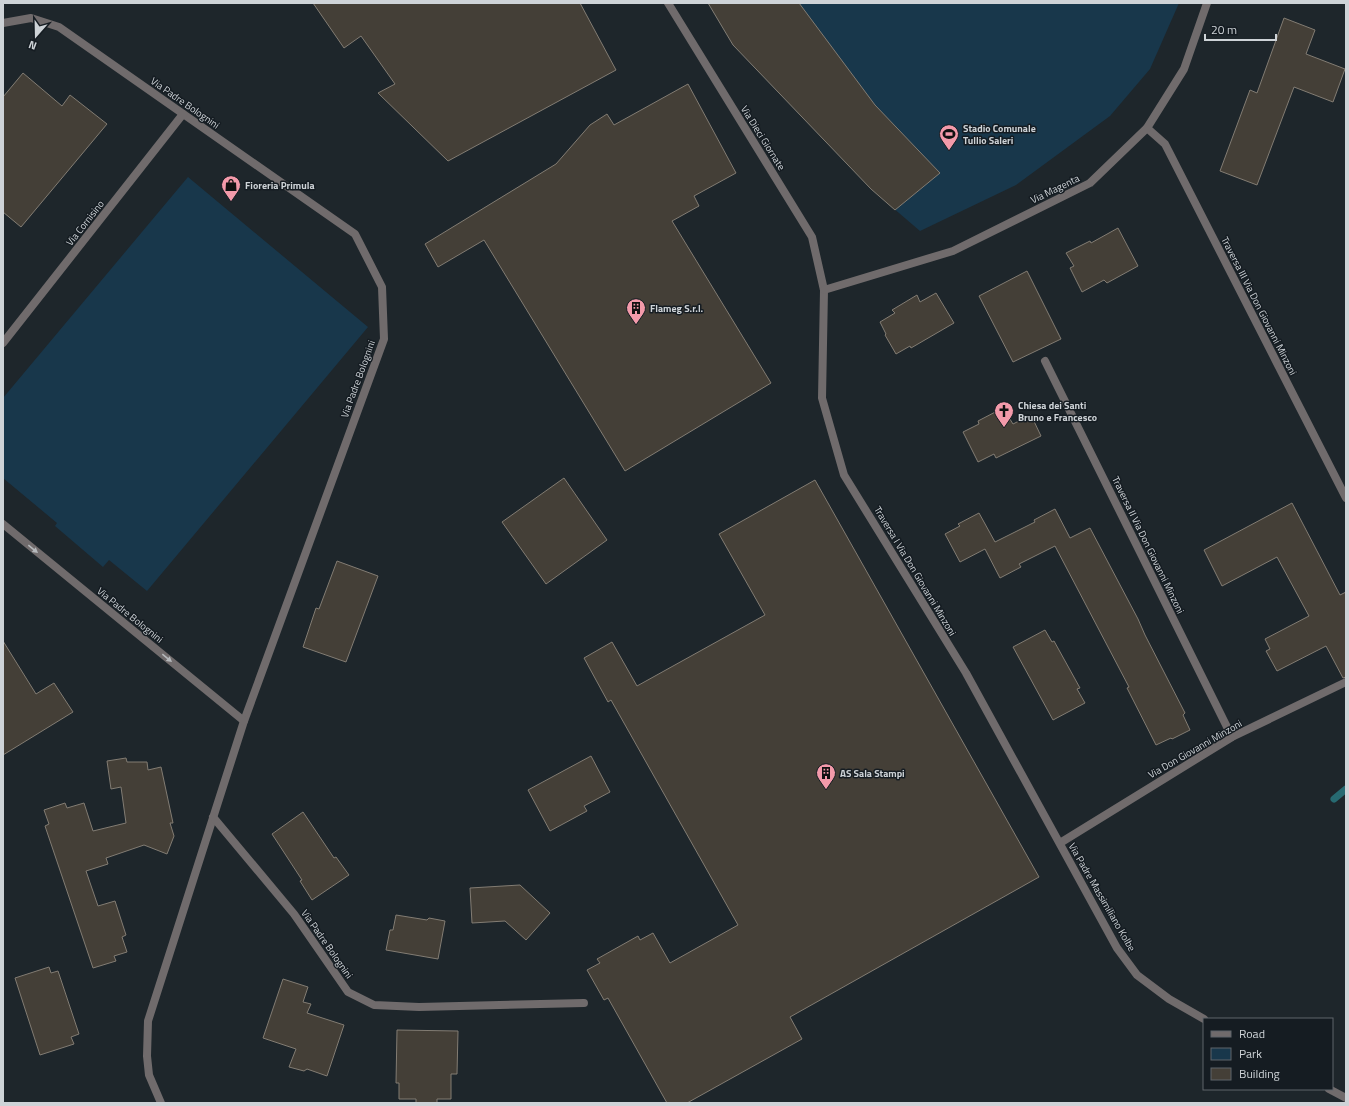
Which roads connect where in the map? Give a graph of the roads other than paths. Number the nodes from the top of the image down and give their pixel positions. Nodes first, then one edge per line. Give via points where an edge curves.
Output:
1 (668, 3) edge
2 (1207, 3) edge
3 (3, 22) edge
4 (183, 114) junction
5 (1147, 128) junction
6 (824, 290) junction
7 (3, 343) edge
8 (1045, 361) dead end
9 (1346, 498) edge
10 (3, 524) edge
11 (1346, 682) edge
12 (244, 721) junction
13 (1232, 737) junction
14 (213, 817) junction
15 (1060, 842) junction
16 (584, 1003) dead end
17 (1203, 1018) edge
18 (1331, 1090) edge
19 (1346, 1098) edge
20 (161, 1103) edge

1 - 6 street, Via Dieci Giornate via 812,238
2 - 5 street, Via Magenta via 1184,69
3 - 4 street, Via Padre Bolognini via 31,18 59,26
4 - 7 street, Via Cornisino
4 - 12 street, Via Padre Bolognini via 355,234 382,287 384,339
5 - 6 street, Via Magenta via 1090,183 953,251
5 - 9 street, Traversa III Via Don Giovanni Minzoni via 1165,144
6 - 15 street, Traversa I Via Don Giovanni Minzoni via 822,398 844,475 966,673
8 - 13 street, Traversa II Via Don Giovanni Minzoni
10 -> 12 street, Via Padre Bolognini
11 - 13 street, Via Don Giovanni Minzoni
12 - 14 street, Via Padre Bolognini
13 - 15 street, Via Don Giovanni Minzoni
14 - 16 street, Via Padre Bolognini via 294,914 348,992 374,1005 419,1007
14 - 20 street, Via Padre Bolognini via 148,1021 149,1075
15 - 17 street, Via Padre Massimiliano Kolbe via 1117,948 1137,975 1169,999
18 - 19 street

